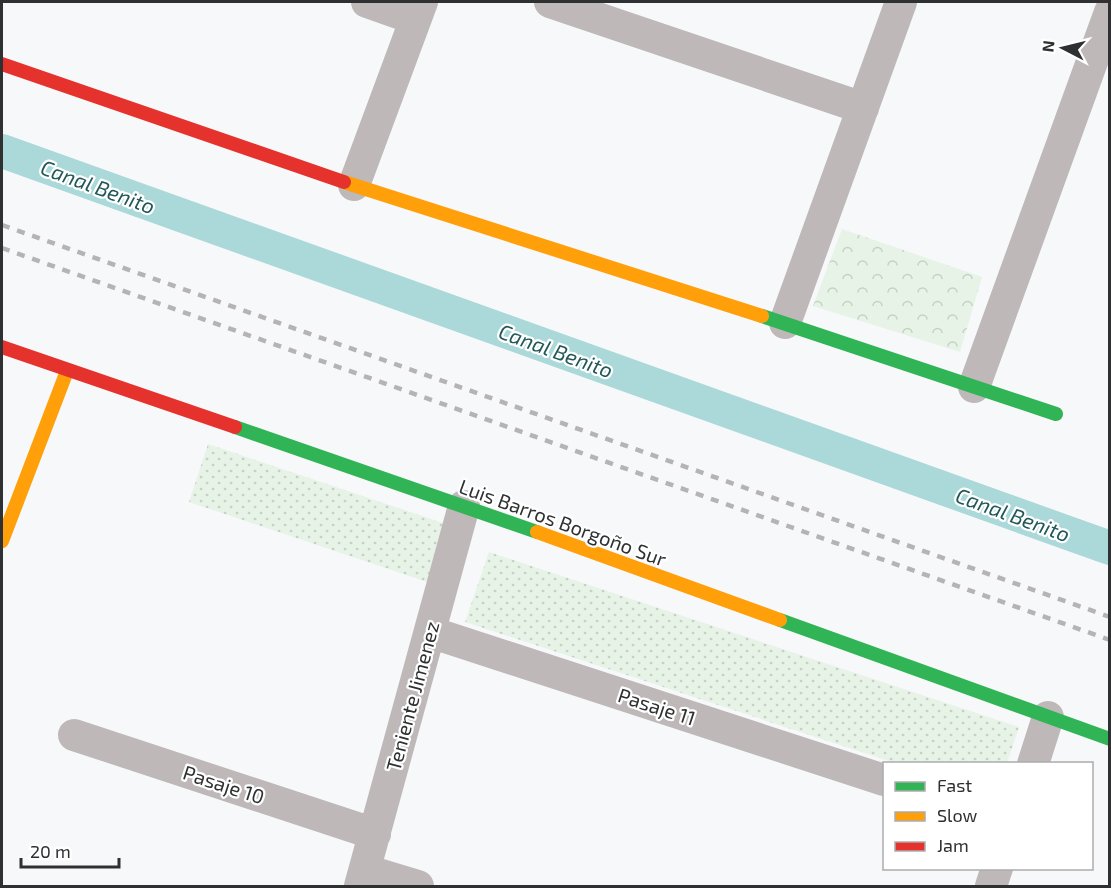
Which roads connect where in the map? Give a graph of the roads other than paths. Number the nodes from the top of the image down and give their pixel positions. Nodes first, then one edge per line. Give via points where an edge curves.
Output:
1 (367, 2) edge
2 (550, 2) edge
3 (901, 2) edge
4 (418, 10) edge
5 (1110, 12) edge
6 (2, 64) edge
7 (863, 108) junction
8 (354, 185) junction
9 (785, 323) junction
10 (2, 347) edge
11 (67, 371) junction
12 (974, 387) junction
13 (1056, 414) dead end
14 (464, 507) junction
15 (2, 541) edge
16 (430, 632) junction
17 (1048, 717) junction
18 (74, 735) dead end
19 (1110, 739) edge
20 (1034, 762) edge
21 (883, 779) edge
22 (375, 834) junction
23 (996, 870) edge
24 (362, 878) edge
25 (418, 886) edge
26 (991, 886) edge

1 - 4 street
2 - 7 street
3 - 7 street
4 - 8 street
5 - 12 street
6 - 8 street
7 - 9 street
8 - 9 street
9 - 12 street
10 - 11 street, Luis Barros Borgoño Sur
11 - 14 street, Luis Barros Borgoño Sur
11 - 15 street
12 - 13 street
14 - 16 street, Teniente Jimenez
14 - 17 street, Luis Barros Borgoño Sur
16 - 21 street, Pasaje 11
16 - 22 street, Teniente Jimenez
17 - 19 street, Luis Barros Borgoño Sur
17 - 20 street
18 - 22 street, Pasaje 10
22 - 24 street, Teniente Jimenez
23 - 26 street
24 - 25 street

